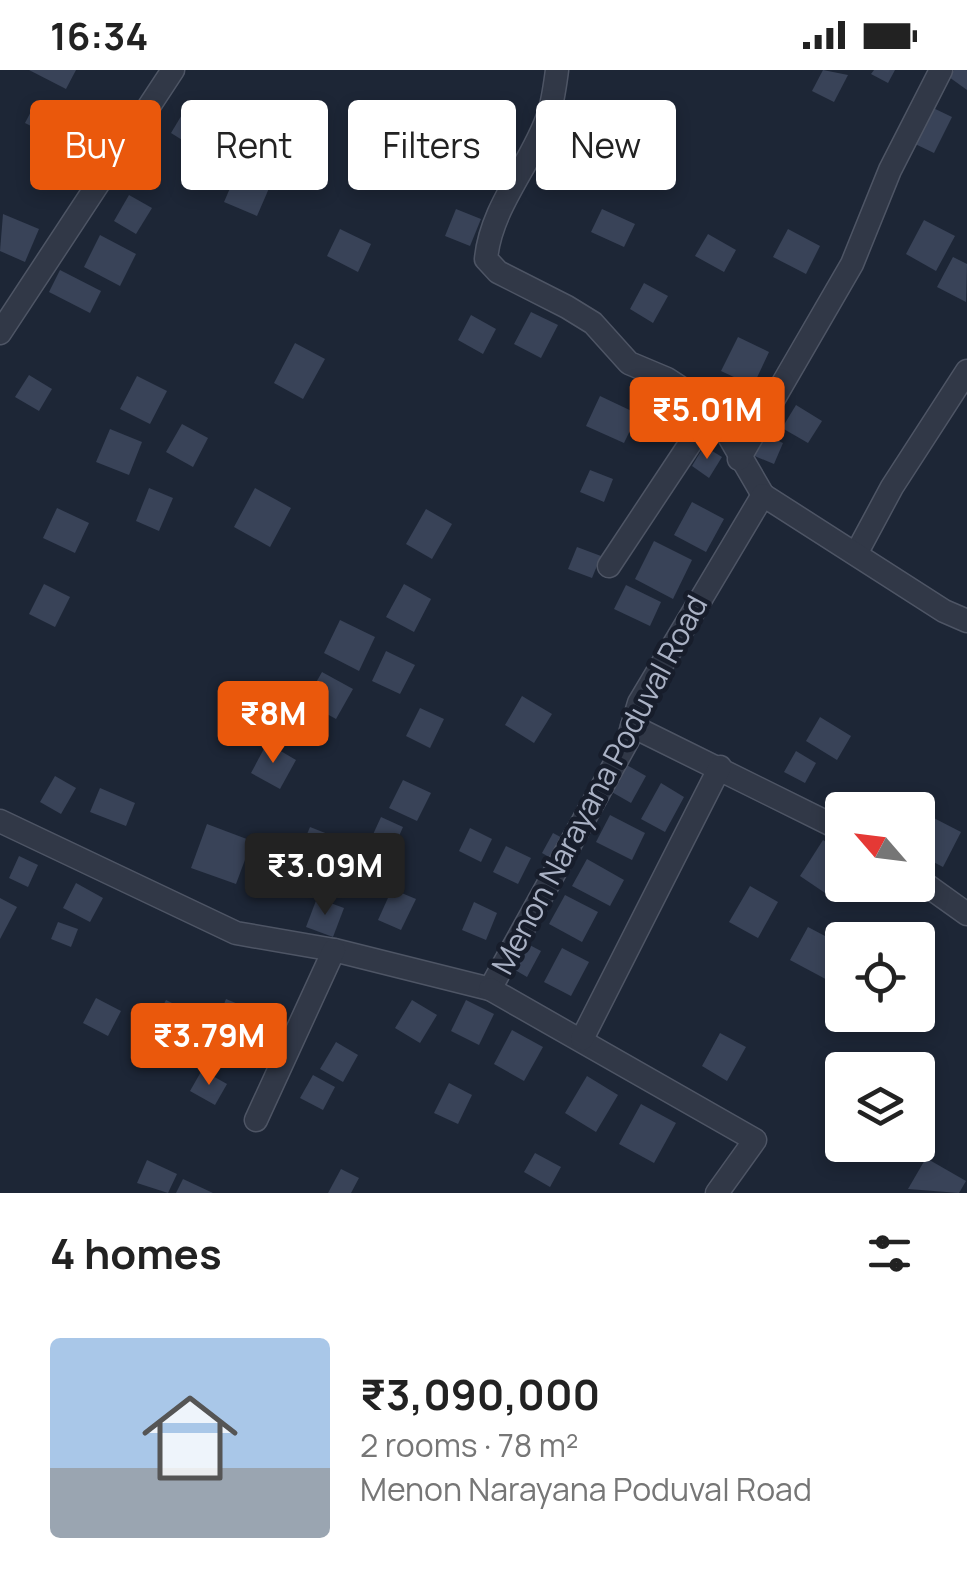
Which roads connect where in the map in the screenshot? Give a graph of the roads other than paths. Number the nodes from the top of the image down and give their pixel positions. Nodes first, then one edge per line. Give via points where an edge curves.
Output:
1 (173, 70) edge
2 (558, 70) edge
3 (941, 70) edge
4 (0, 333) edge
5 (967, 371) edge
6 (713, 409) junction
7 (739, 459) junction
8 (763, 494) junction
9 (856, 554) junction
10 (609, 566) dead end
11 (967, 621) edge
12 (632, 726) junction
13 (720, 767) junction
14 (0, 820) edge
15 (825, 821) edge
16 (935, 890) edge
17 (967, 914) edge
18 (334, 950) junction
19 (490, 989) junction
20 (582, 1039) junction
21 (256, 1120) dead end
22 (716, 1193) edge

1 - 4 street
2 - 6 street via 549,115 508,194 486,259 593,323 629,363
3 - 7 street via 852,264
5 - 9 street
6 - 7 street
6 - 10 street
7 - 8 street
8 - 9 street
8 - 12 street, Menon Narayana Poduval Road via 639,703
9 - 11 street
12 - 13 street
12 - 19 street, Menon Narayana Poduval Road
13 - 15 street
13 - 20 street
14 - 18 street, Menon Narayana Poduval Road via 236,933
16 - 17 street
18 - 19 street, Menon Narayana Poduval Road
18 - 21 street
19 - 20 street
20 - 22 street via 755,1140

